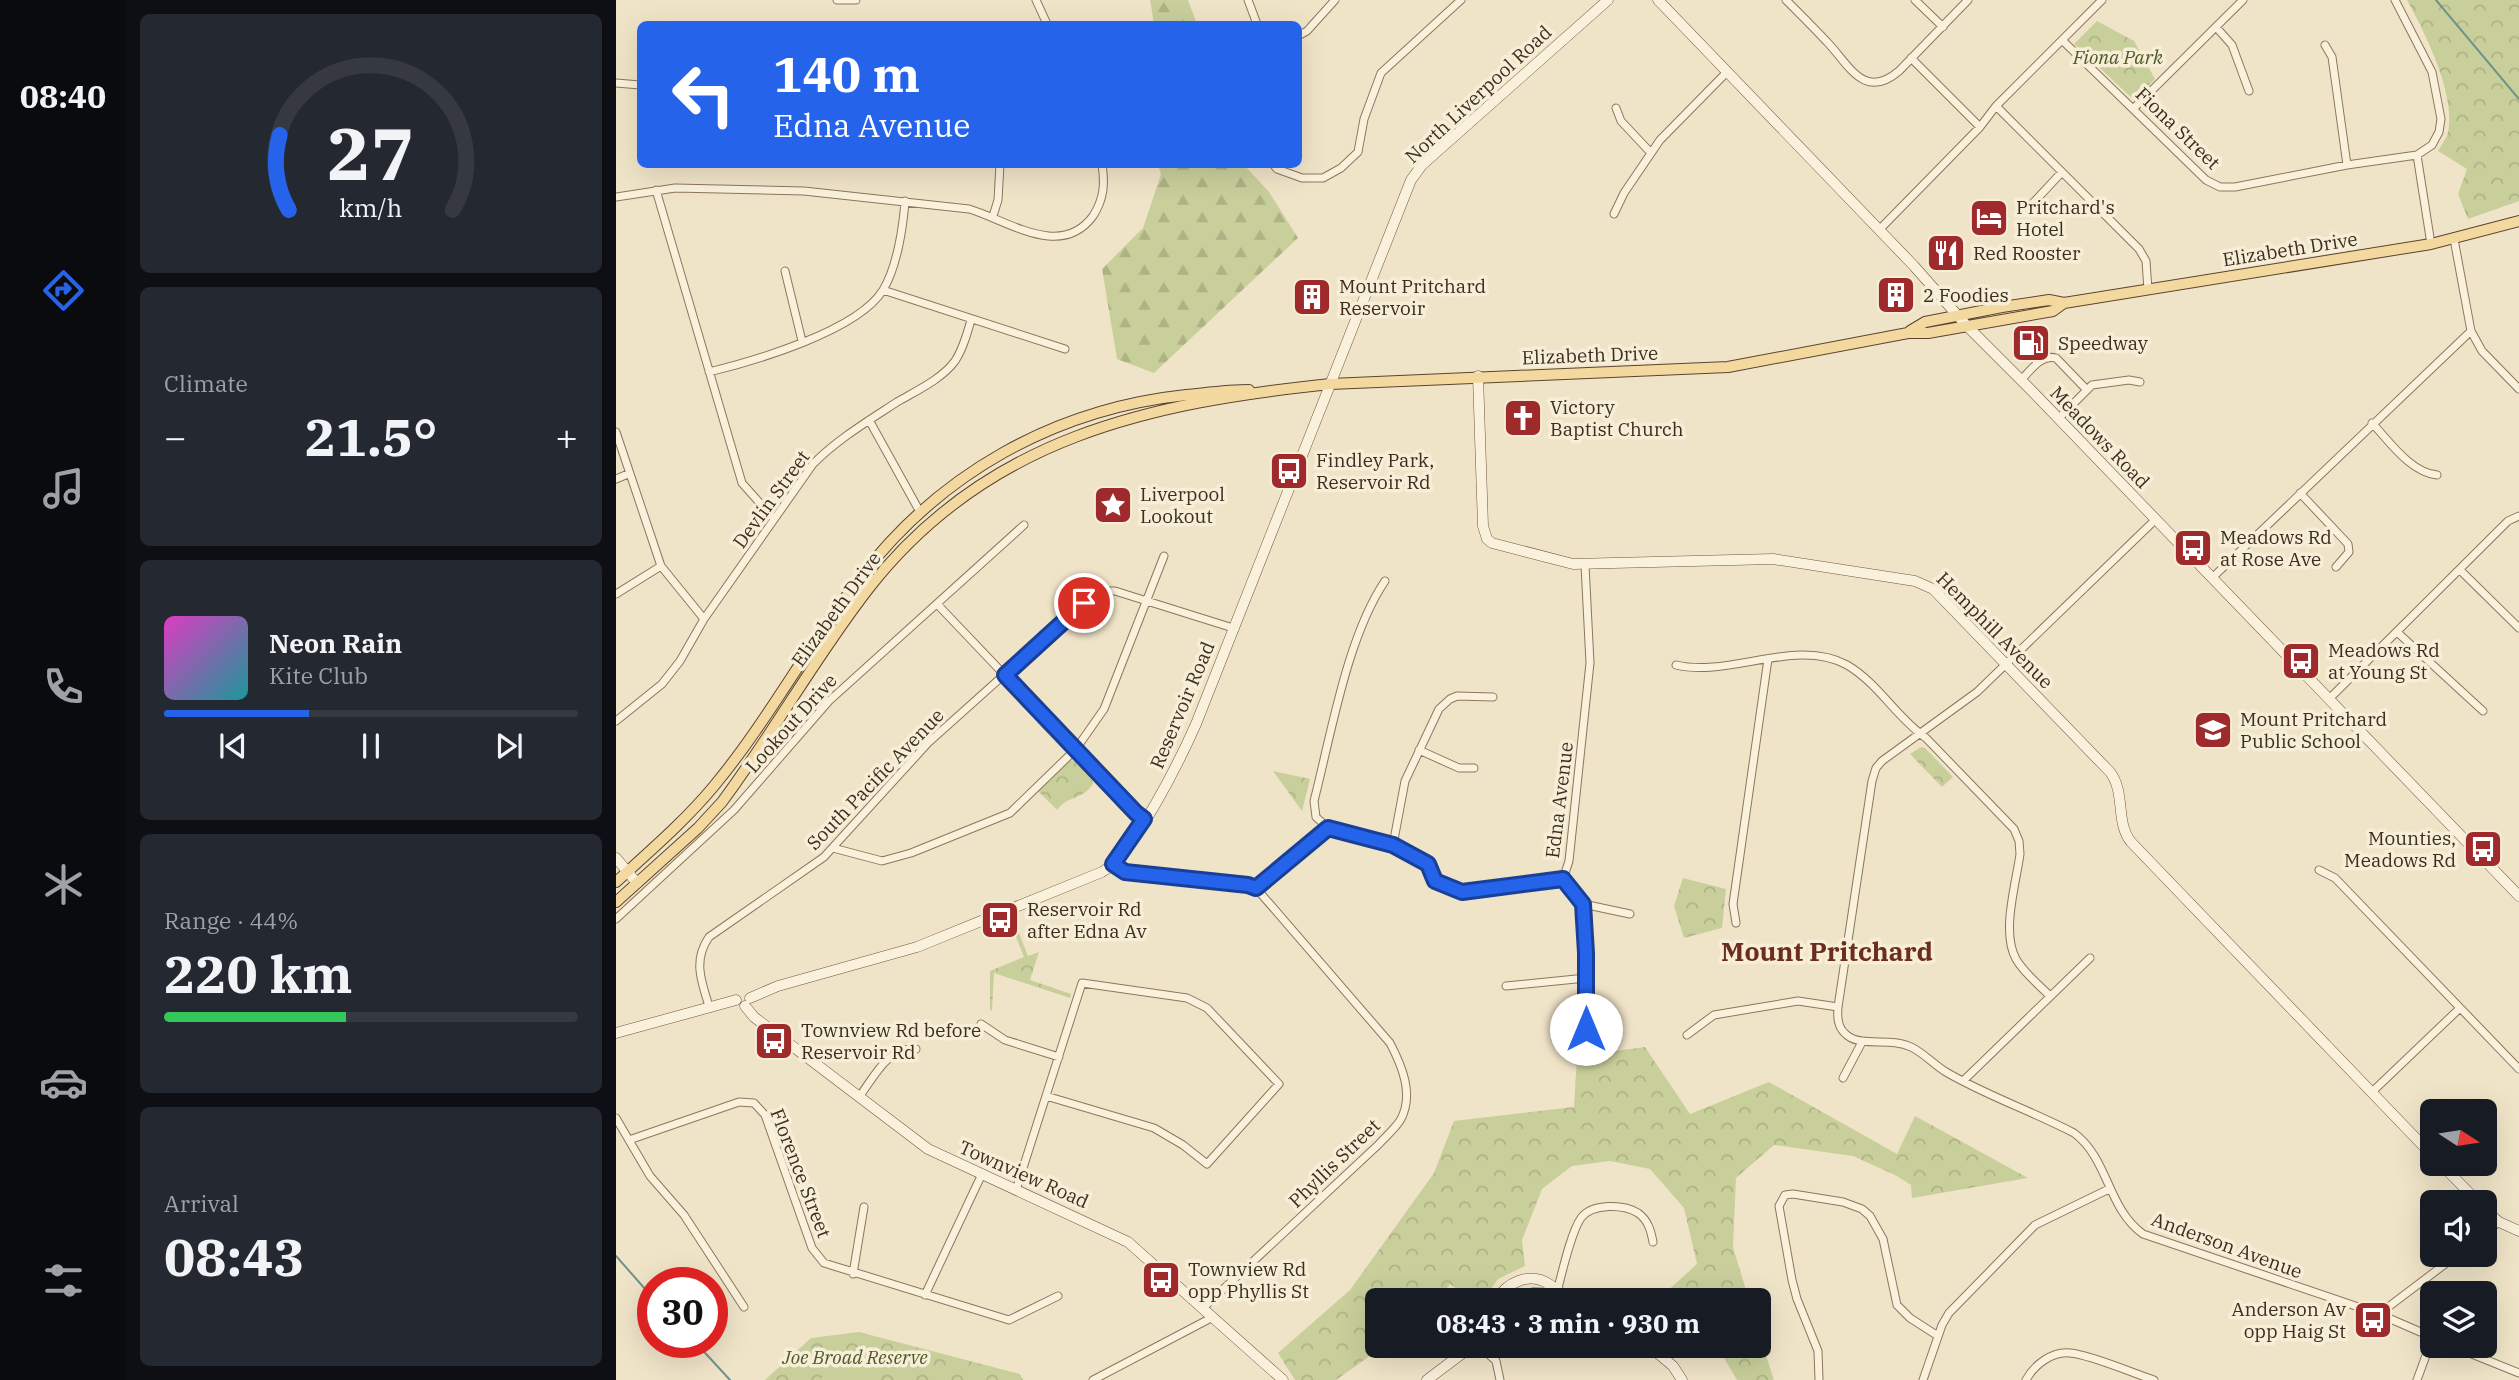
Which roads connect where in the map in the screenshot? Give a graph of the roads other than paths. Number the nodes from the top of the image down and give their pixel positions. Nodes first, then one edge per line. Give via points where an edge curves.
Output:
1 (837, 0) edge
2 (856, 0) edge
3 (1036, 0) edge
4 (1248, 0) edge
5 (1335, 0) edge
6 (1461, 0) edge
7 (1608, 0) edge
8 (1658, 0) edge
9 (1787, 0) edge
10 (1915, 0) edge
11 (1968, 0) edge
12 (2102, 0) edge
13 (2243, 0) edge
14 (2395, 0) edge
15 (1046, 21) edge
16 (1256, 21) edge
17 (1942, 27) junction
18 (2216, 27) junction
19 (1302, 34) edge
20 (2062, 40) junction
21 (2325, 46) dead end
22 (1911, 58) junction
23 (1726, 73) junction
24 (616, 83) edge
25 (637, 85) edge
26 (2249, 91) dead end
27 (1996, 106) junction
28 (1616, 108) dead end
29 (2134, 108) junction
30 (1980, 127) junction
31 (1651, 153) junction
32 (2417, 155) junction
33 (2347, 165) junction
34 (1000, 168) edge
35 (1103, 168) edge
36 (1276, 168) edge
37 (2063, 173) junction
38 (656, 190) junction
39 (616, 197) edge
40 (905, 201) junction
41 (2033, 203) dead end
42 (1614, 214) dead end
43 (993, 216) junction
44 (2519, 221) edge
45 (1879, 230) junction
46 (2454, 239) junction
47 (2431, 244) junction
48 (785, 271) dead end
49 (2148, 289) junction
50 (883, 290) junction
51 (2064, 303) junction
52 (1958, 316) junction
53 (971, 320) junction
54 (1966, 325) junction
55 (2470, 331) junction
56 (1908, 333) junction
57 (802, 341) junction
58 (1065, 349) dead end
59 (709, 372) junction
60 (1478, 376) junction
61 (2021, 380) junction
62 (2140, 382) dead end
63 (1330, 384) junction
64 (2519, 389) edge
65 (1270, 390) junction
66 (2087, 390) junction
67 (2059, 419) junction
68 (869, 420) junction
69 (2372, 423) junction
70 (616, 432) edge
71 (628, 474) junction
72 (2437, 475) dead end
73 (616, 480) edge
74 (2300, 493) junction
75 (920, 512) junction
76 (2519, 516) edge
77 (774, 519) junction
78 (2155, 520) junction
79 (1024, 525) dead end
80 (1164, 556) dead end
81 (1585, 565) junction
82 (661, 566) junction
83 (2336, 567) dead end
84 (2460, 570) junction
85 (2212, 578) junction
86 (1385, 580) dead end
87 (616, 594) edge
88 (1146, 600) junction
89 (937, 604) junction
90 (704, 619) junction
91 (1233, 628) junction
92 (2519, 628) edge
93 (2397, 632) junction
94 (1768, 659) junction
95 (2006, 664) junction
96 (1676, 665) dead end
97 (1005, 675) junction
98 (1493, 697) dead end
99 (2329, 699) junction
100 (2483, 711) dead end
101 (616, 721) edge
102 (1921, 735) junction
103 (1076, 749) junction
104 (1419, 750) junction
105 (1474, 768) dead end
106 (1144, 819) junction
107 (1328, 828) junction
108 (1393, 845) junction
109 (833, 848) junction
110 (616, 859) edge
111 (1113, 864) junction
112 (2319, 870) dead end
113 (627, 872) junction
114 (1563, 879) junction
115 (616, 882) edge
116 (637, 883) junction
117 (1256, 888) junction
118 (2519, 896) edge
119 (616, 902) edge
120 (1583, 904) junction
121 (1630, 914) dead end
122 (616, 919) edge
123 (1736, 923) dead end
124 (2090, 958) dead end
125 (1586, 978) junction
126 (1506, 986) dead end
127 (2050, 996) junction
128 (744, 1001) junction
129 (709, 1006) junction
130 (1838, 1007) junction
131 (2460, 1008) junction
132 (981, 1024) dead end
133 (1586, 1029) dead end
134 (616, 1033) edge
135 (1687, 1035) dead end
136 (1862, 1042) junction
137 (916, 1049) dead end
138 (1059, 1057) junction
139 (2519, 1069) edge
140 (1843, 1078) dead end
141 (1962, 1081) junction
142 (2372, 1092) junction
143 (1046, 1096) junction
144 (859, 1097) junction
145 (616, 1118) edge
146 (618, 1126) edge
147 (629, 1140) junction
148 (2420, 1142) edge
149 (982, 1174) junction
150 (2453, 1176) edge
151 (2109, 1189) junction
152 (1016, 1190) junction
153 (2466, 1190) edge
154 (864, 1207) dead end
155 (2499, 1222) edge
156 (2519, 1231) edge
157 (1653, 1242) dead end
158 (2441, 1267) edge
159 (853, 1274) junction
160 (1506, 1288) edge
161 (1553, 1288) edge
162 (1558, 1288) edge
163 (925, 1295) junction
164 (1058, 1296) dead end
165 (744, 1307) dead end
166 (1203, 1308) junction
167 (2379, 1314) junction
168 (1213, 1317) junction
169 (2420, 1333) edge
170 (1938, 1336) junction
171 (1456, 1358) edge
172 (1493, 1358) edge
173 (1663, 1358) edge
174 (2425, 1358) edge
175 (2482, 1358) edge
176 (2519, 1373) edge
177 (1093, 1380) edge
178 (1283, 1380) edge
179 (1427, 1380) edge
180 (1500, 1380) edge
181 (1682, 1380) edge
182 (1818, 1380) edge
183 (1923, 1380) edge
184 (2026, 1380) edge
185 (2154, 1380) edge
186 (2417, 1380) edge

1 - 2 street
3 - 15 street
4 - 16 street
5 - 19 street
6 - 36 street via 1381,73 1358,152 1323,178 1302,178
7 - 63 street, North Liverpool Road via 1416,172
8 - 23 street, Meadows Road
9 - 22 street via 1860,79 1890,79
10 - 17 street
11 - 17 street
12 - 20 street
13 - 18 street
14 - 32 street via 2432,72 2441,118 2432,145
17 - 22 street
18 - 26 street via 2232,45
18 - 29 street
20 - 27 street
20 - 29 street, Fiona Street
21 - 33 street via 2332,57
22 - 30 street
23 - 31 street
23 - 45 street, Meadows Road
24 - 25 street
27 - 30 street
27 - 37 street
28 - 31 street via 1621,121
29 - 33 street, Fiona Street via 2206,180 2220,187
30 - 45 street
31 - 42 street
32 - 33 street, Fiona Street
32 - 47 street
34 - 43 street
35 - 43 street via 1105,185 1100,202 1079,231 1035,235
37 - 41 street
37 - 49 street via 2139,249 2146,261
38 - 39 street
38 - 40 street via 804,191
38 - 59 street
40 - 43 street
40 - 50 street via 896,254
44 - 46 main road, Elizabeth Drive
45 - 52 street, Meadows Road
46 - 47 main road, Elizabeth Drive
46 - 55 street
47 - 49 main road, Elizabeth Drive
48 - 57 street
49 - 51 main road, Elizabeth Drive
50 - 53 street
50 - 57 street via 857,315
51 - 52 main road, Elizabeth Drive via 2049,300
51 - 54 main road, Elizabeth Drive via 2053,311
52 - 54 street, Meadows Road
52 - 56 main road, Elizabeth Drive via 1925,322
53 - 58 street
53 - 68 street, Devlin Street via 954,363
54 - 56 main road, Elizabeth Drive
54 - 61 street, Meadows Road
55 - 64 street via 2482,351
55 - 69 street
56 - 60 main road, Elizabeth Drive via 1728,367
57 - 59 street
59 - 77 street via 742,483
60 - 63 main road, Elizabeth Drive
60 - 81 street, Hemphill Avenue via 1487,539 1501,547
61 - 66 street via 2049,356
61 - 67 street, Meadows Road
62 - 66 street via 2092,385
63 - 65 main road, Elizabeth Drive
63 - 91 street, Reservoir Road
65 - 75 main road, Elizabeth Drive via 1153,398 1084,416 983,464
65 - 116 main road, Elizabeth Drive via 1082,433 1022,459 950,506 869,588 722,802
66 - 67 street
67 - 78 street, Meadows Road
68 - 75 street
68 - 77 street, Devlin Street via 813,464
69 - 72 street via 2412,465
69 - 74 street
70 - 71 street
71 - 73 street
71 - 82 street
74 - 83 street via 2348,544 2349,552
74 - 85 street
75 - 113 main road, Elizabeth Drive via 858,581 714,786
76 - 84 street
77 - 90 street, Devlin Street
78 - 85 street, Meadows Road
78 - 95 street
79 - 89 street, Lookout Drive
80 - 88 street
81 - 95 street, Hemphill Avenue via 1773,559 1922,582
81 - 114 street, Edna Avenue via 1590,663 1569,861
82 - 87 street
82 - 90 street
84 - 92 street
84 - 93 street
85 - 99 street, Meadows Road
86 - 107 street via 1374,596 1351,656 1314,801 1314,813
88 - 91 street, South Pacific Avenue
88 - 97 street, South Pacific Avenue via 1115,591 1092,596
88 - 103 street via 1104,709
89 - 97 street
89 - 122 street, Lookout Drive via 829,701 734,810
90 - 101 street, Devlin Street via 662,684
91 - 106 street, Reservoir Road via 1186,747
93 - 99 street
93 - 100 street
94 - 96 street via 1697,668
94 - 102 street via 1805,656 1839,662 1863,677
94 - 123 street via 1733,904
95 - 102 street
95 - 142 street, Hemphill Avenue via 2115,779 2123,828 2131,842
97 - 103 street
97 - 109 street, South Pacific Avenue via 928,743
98 - 104 street via 1450,699 1439,709
99 - 118 street, Meadows Road
102 - 127 street via 2017,835 2020,854 2009,939 2022,967
102 - 130 street via 1882,761 1874,774
103 - 106 street
103 - 109 street via 1010,813 882,861
104 - 105 street via 1460,768
104 - 108 street via 1402,790
106 - 111 street, Reservoir Road
107 - 108 street, Edna Avenue
107 - 117 street
108 - 114 street, Edna Avenue via 1428,864 1435,881 1462,892
109 - 129 street, South Pacific Avenue via 709,937 698,963
110 - 113 street
111 - 117 street via 1125,872
111 - 128 street, Reservoir Road via 917,947 778,986
112 - 131 street via 2335,878
113 - 115 main road, Elizabeth Drive
113 - 116 street
114 - 120 street
116 - 119 main road, Elizabeth Drive
117 - 166 street, Phyllis Street via 1390,1044 1403,1068 1407,1093 1401,1119 1378,1145
120 - 121 street
120 - 125 street
124 - 127 street
125 - 126 street
125 - 133 street
127 - 141 street
128 - 129 street, Reservoir Road
128 - 144 street, Townview Road via 754,1017
129 - 134 street, Reservoir Road
130 - 135 street via 1798,1001 1714,1014
130 - 136 street via 1842,1031
131 - 139 street
131 - 142 street
132 - 138 street via 1005,1040
136 - 140 street
136 - 141 street, Anderson Avenue via 1883,1040 1912,1047
137 - 144 street via 890,1056
138 - 143 street
138 - 143 street via 1082,983 1187,998 1207,1008 1279,1084 1207,1164 1154,1128
141 - 151 street, Anderson Avenue via 2074,1133 2097,1157
142 - 148 street, Hemphill Avenue
143 - 152 street
144 - 149 street, Townview Road via 916,1142
145 - 146 street
146 - 147 street
147 - 159 street, Florence Street via 739,1102 754,1103 765,1115 812,1248 824,1263
147 - 165 street
149 - 152 street, Townview Road
149 - 163 street
150 - 153 street
151 - 167 street, Anderson Avenue via 2126,1219 2154,1239
151 - 170 street via 2027,1231 1954,1306
152 - 166 street, Townview Road via 1119,1237
154 - 159 street
155 - 156 street
157 - 162 street via 1651,1229 1635,1212 1607,1208 1587,1212 1579,1222
158 - 167 street
159 - 163 street, Florence Street
160 - 161 street via 1525,1279 1546,1282
163 - 164 street, Florence Street via 1009,1320
166 - 168 street, Townview Road
167 - 169 street, Anderson Avenue
168 - 177 street
168 - 178 street, Townview Road
170 - 182 street via 1897,1305 1883,1239 1870,1216 1843,1202 1785,1195 1779,1206 1790,1268 1818,1351
170 - 183 street
171 - 179 street
172 - 180 street
173 - 181 street
174 - 186 street
175 - 176 street
184 - 185 street via 2043,1361 2069,1353

